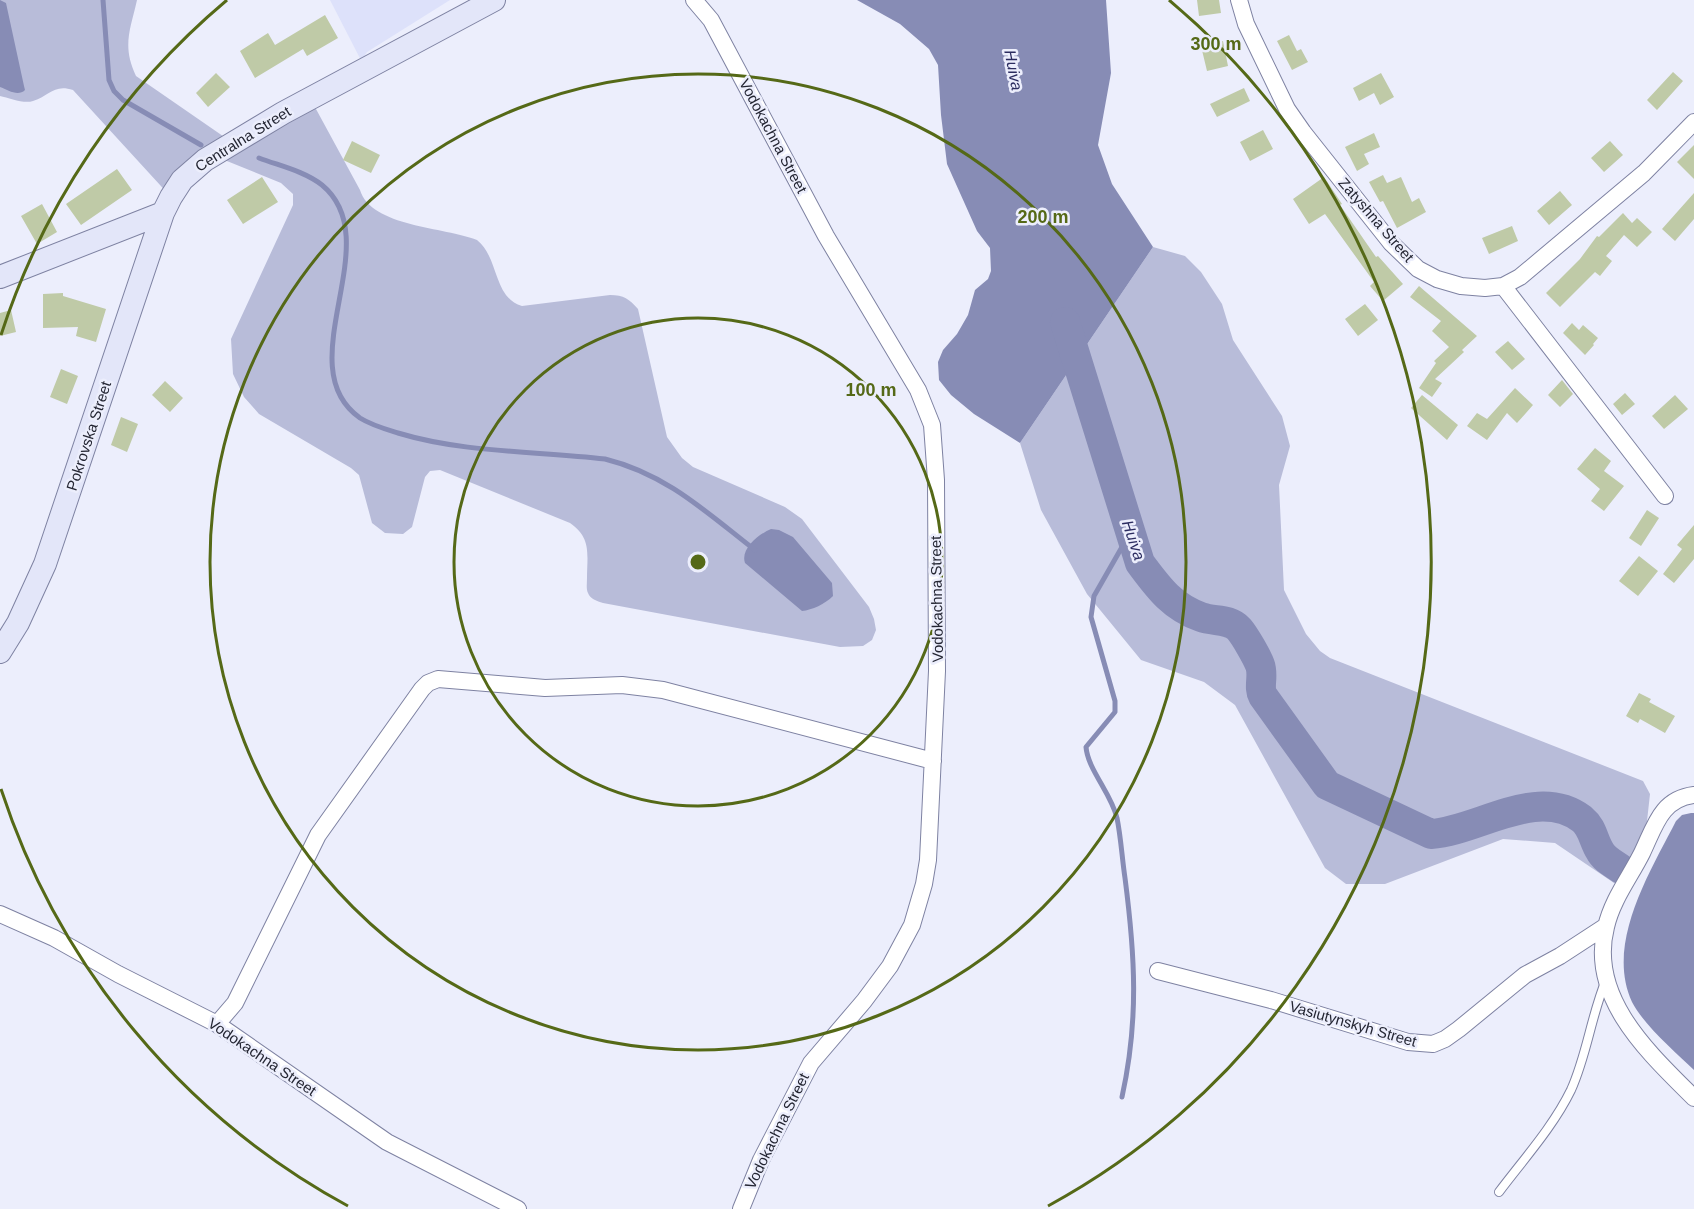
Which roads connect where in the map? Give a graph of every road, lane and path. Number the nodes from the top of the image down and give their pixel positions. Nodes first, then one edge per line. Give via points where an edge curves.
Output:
1 (494, 0) edge
2 (694, 0) edge
3 (1239, 0) edge
4 (1694, 122) edge
5 (163, 213) junction
6 (0, 277) edge
7 (1503, 286) junction
8 (1665, 496) dead end
9 (0, 652) edge
10 (933, 761) junction
11 (1694, 795) edge
12 (0, 914) edge
13 (1606, 926) junction
14 (1158, 971) dead end
15 (1606, 980) junction
16 (217, 1024) junction
17 (1694, 1098) edge
18 (1498, 1192) dead end
19 (518, 1209) edge
20 (741, 1209) edge

1 - 5 street, Centralna Street via 212,155 187,175
2 - 10 street, Vodokachna Street via 711,20 826,236 918,390 932,425 937,671
3 - 7 street, Zatyshna Street via 1246,24 1287,109 1392,243 1418,269 1437,279 1461,286
4 - 7 street via 1644,173 1520,277
5 - 6 street
5 - 9 street, Pokrovska Street via 45,564
7 - 8 street
10 - 16 street via 663,690 622,684 546,688 438,679 422,689 318,835 235,1003
10 - 20 street, Vodokachna Street via 928,860 912,925 883,977 803,1076
11 - 13 street via 1683,796 1666,807
12 - 16 street, Vodokachna Street via 54,938
13 - 14 street, Vasiutynskyh Street via 1525,975 1459,1029 1433,1044 1408,1042
13 - 15 street
15 - 17 street via 1624,1020
15 - 18 lane via 1571,1090 1555,1118
16 - 19 street, Vodokachna Street via 387,1142

